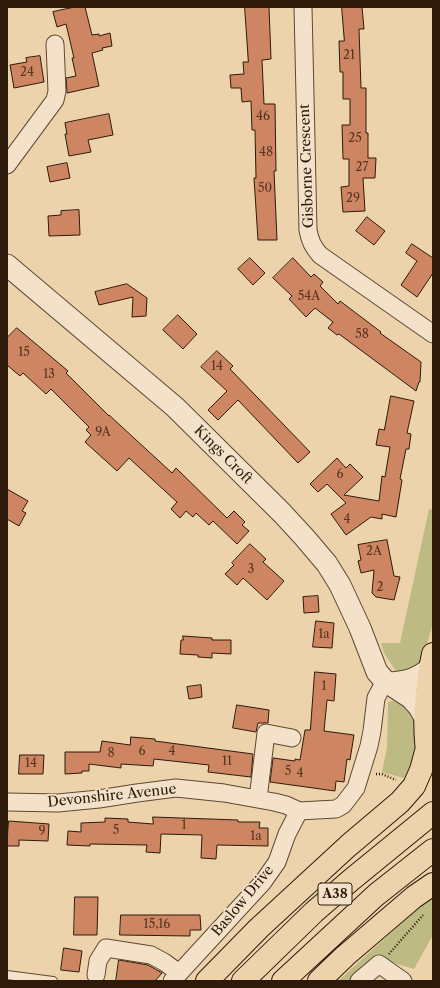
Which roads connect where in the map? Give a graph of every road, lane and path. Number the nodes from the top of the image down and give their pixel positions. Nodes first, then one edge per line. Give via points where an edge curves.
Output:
1 (303, 7) edge
2 (55, 44) dead end
3 (7, 165) edge
4 (7, 265) edge
5 (431, 328) edge
6 (432, 661) edge
7 (387, 682) junction
8 (425, 718) junction
9 (292, 738) dead end
10 (427, 748) junction
11 (362, 772) junction
12 (433, 777) edge
13 (402, 782) dead end
14 (258, 799) junction
15 (7, 802) edge
16 (299, 811) junction
17 (433, 813) edge
18 (433, 850) edge
19 (433, 884) edge
20 (427, 910) dead end
21 (379, 964) junction
22 (7, 975) edge
23 (96, 975) dead end
24 (176, 977) edge
25 (53, 981) edge
26 (207, 981) edge
27 (243, 981) edge
28 (283, 981) edge
29 (319, 981) edge
30 (359, 981) edge
31 (403, 981) edge

1 - 5 street, Gisborne Crescent via 310,240 320,254
2 - 3 street via 55,100
4 - 7 street, Kings Croft via 175,407 305,538 327,564 340,585 377,672
6 - 7 street via 419,677 402,682
6 - 8 highway
7 - 8 street, Kings Croft via 411,698
7 - 11 street, Devonshire Avenue via 376,698 372,731
8 - 10 highway
9 - 14 street via 266,733
10 - 12 highway
10 - 26 highway via 414,786 400,802 259,928
11 - 13 path via 382,774
11 - 16 street, Devonshire Avenue via 356,788 343,805 336,809
14 - 15 street, Devonshire Avenue via 176,788 58,803
14 - 16 street, Devonshire Avenue via 286,805
16 - 24 street, Baslow Drive via 276,862 263,882
17 - 27 highway, A38 via 314,912
18 - 28 highway, A38 via 376,895
19 - 29 highway via 414,897
20 - 21 path
21 - 30 street
21 - 31 street
22 - 25 lane
23 - 24 street via 98,961 106,944 151,955 164,962

